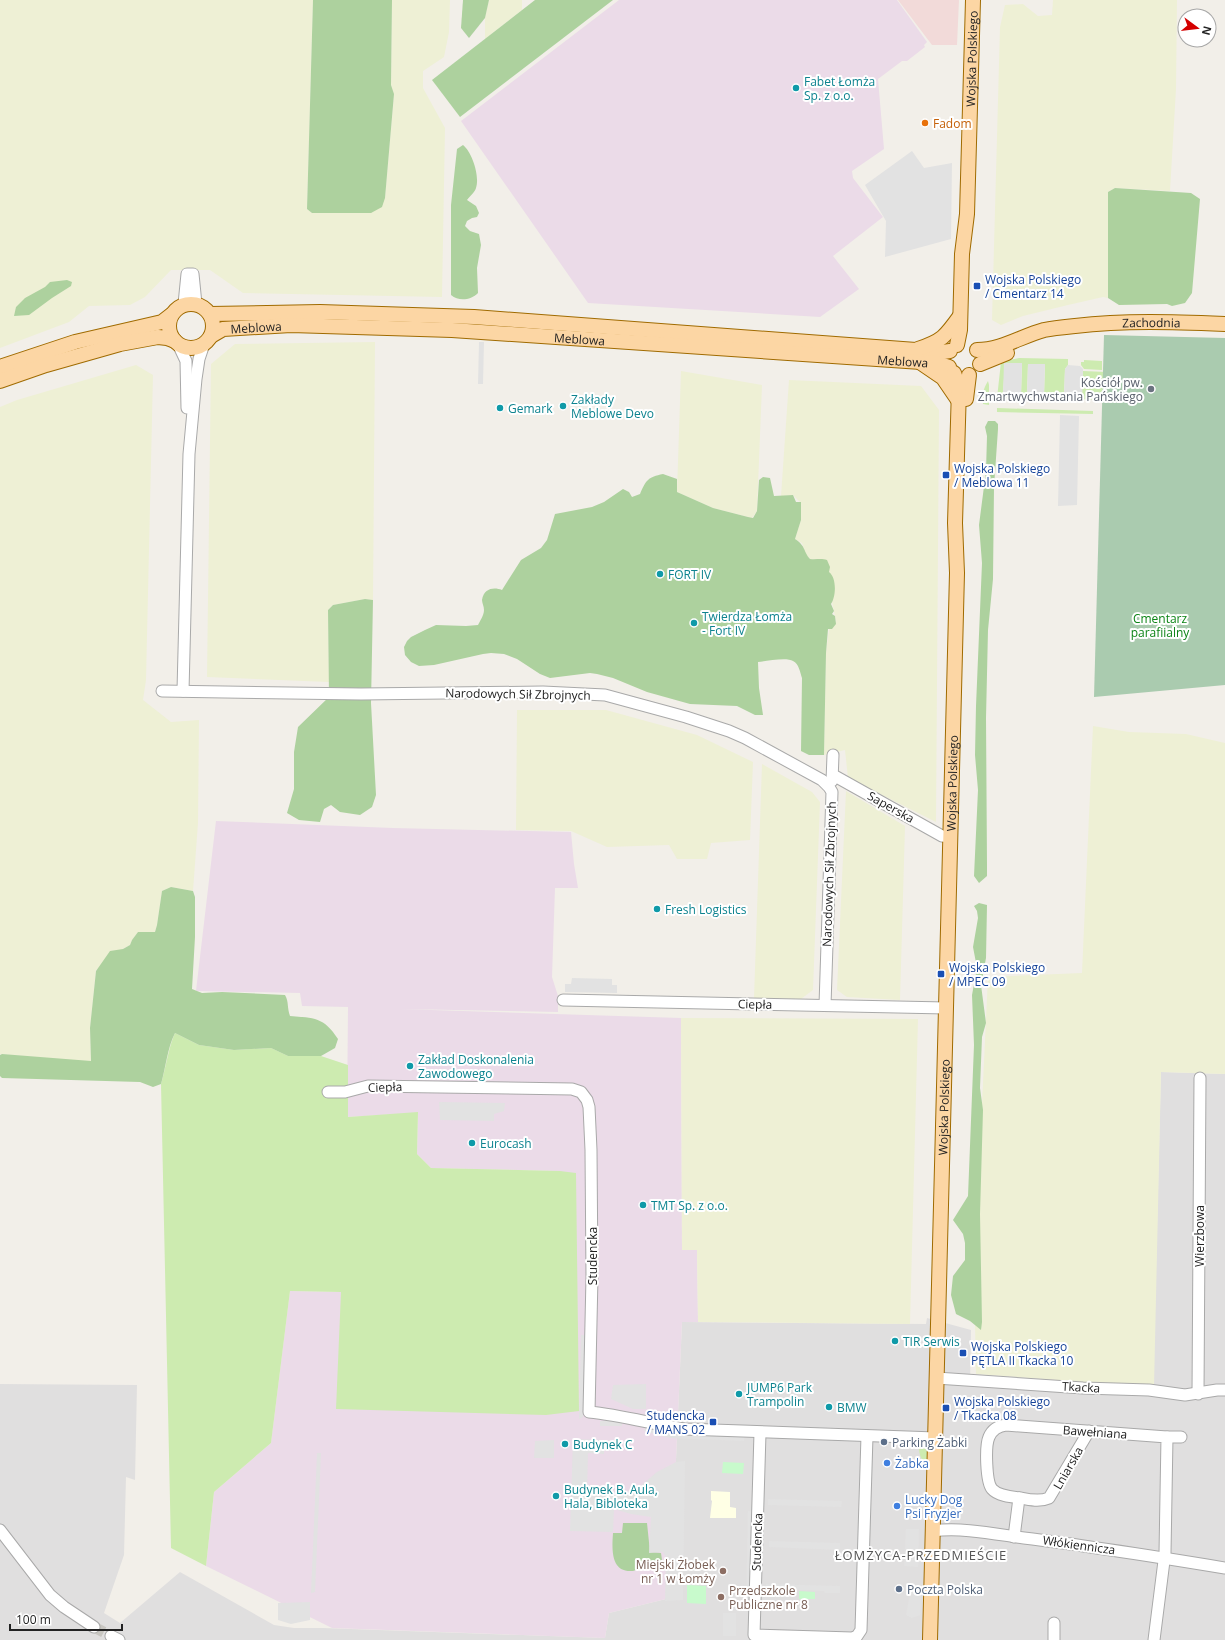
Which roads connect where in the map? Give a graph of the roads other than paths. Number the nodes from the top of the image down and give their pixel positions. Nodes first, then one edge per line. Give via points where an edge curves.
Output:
1 (972, 0) edge
2 (967, 214) junction
3 (190, 274) dead end
4 (190, 304) junction
5 (210, 314) junction
6 (171, 316) junction
7 (960, 316) junction
8 (1225, 324) edge
9 (208, 340) junction
10 (176, 343) junction
11 (967, 351) junction
12 (918, 356) junction
13 (0, 367) edge
14 (952, 370) junction
15 (969, 375) junction
16 (0, 382) edge
17 (958, 400) junction
18 (189, 454) junction
19 (957, 573) junction
20 (162, 691) dead end
21 (183, 691) junction
22 (833, 755) dead end
23 (833, 775) junction
24 (829, 787) junction
25 (951, 837) junction
26 (563, 1000) dead end
27 (825, 1005) junction
28 (946, 1008) junction
29 (1200, 1078) dead end
30 (328, 1092) dead end
31 (584, 1095) joint
32 (936, 1378) junction
33 (1225, 1390) edge
34 (1198, 1394) junction
35 (1089, 1431) junction
36 (760, 1432) junction
37 (866, 1436) junction
38 (1181, 1436) dead end
39 (1167, 1437) junction
40 (935, 1438) junction
41 (1019, 1498) junction
42 (0, 1530) edge
43 (933, 1531) junction
44 (1014, 1537) junction
45 (1164, 1558) junction
46 (1225, 1568) edge
47 (1054, 1623) dead end
48 (94, 1627) tunnel mouth
49 (930, 1640) edge
50 (1054, 1640) edge
51 (1154, 1640) edge

1 - 2 main road, Wojska Polskiego
2 - 7 main road, Wojska Polskiego via 962,254
2 - 11 main road, Wojska Polskiego via 970,250
3 - 4 street
4 - 5 main road via 204,308
4 - 6 main road via 175,311
5 - 9 main road via 214,327
5 - 12 main road, Meblowa via 313,312 481,317
6 - 10 main road via 169,329
6 - 13 main road via 162,322 75,342
7 - 11 main road, Wojska Polskiego via 960,337
7 - 12 main road via 941,340
8 - 11 main road, Zachodnia via 1114,322 1078,326
9 - 10 main road via 200,347 188,348
9 - 12 main road, Meblowa via 223,329 291,325 452,330
9 - 18 street via 199,359
10 - 16 main road via 158,337 120,344 53,362
10 - 18 street via 186,361
11 - 12 main road, Meblowa
11 - 14 main road, Wojska Polskiego via 947,360
11 - 15 main road via 976,371
12 - 14 main road, Meblowa
12 - 17 main road via 943,378
14 - 15 main road, Meblowa via 961,376
14 - 17 main road, Wojska Polskiego via 958,384
15 - 19 main road, Wojska Polskiego via 966,388 963,517
17 - 19 main road, Wojska Polskiego via 955,523
18 - 21 street
19 - 25 main road, Wojska Polskiego
20 - 21 street, Narodowych Sił Zbrojnych
21 - 24 street, Narodowych Sił Zbrojnych via 361,694 562,692 605,695 686,717 745,738 822,780
22 - 23 street
23 - 24 street
23 - 25 street, Saperska via 942,836
24 - 27 street, Narodowych Sił Zbrojnych via 832,799
25 - 28 main road, Wojska Polskiego
26 - 27 street, Ciepła
27 - 28 street, Ciepła
28 - 32 main road, Wojska Polskiego
29 - 34 street, Wierzbowa
30 - 31 street, Ciepła via 384,1086 572,1089
31 - 36 street, Studencka via 589,1107 591,1150 589,1412 616,1414 684,1429
32 - 34 street, Tkacka
32 - 40 main road, Wojska Polskiego
33 - 34 street, Tkacka
35 - 39 street, Bawełniana
35 - 41 street, Lniarska via 1051,1497 1042,1500
35 - 41 street, Bawełniana via 1006,1425 996,1429 988,1440 988,1482 995,1491
36 - 37 street, Studencka
36 - 37 street, Studencka via 754,1635 852,1638 861,1630
37 - 40 street, Studencka
38 - 39 street, Bawełniana
39 - 45 street
40 - 43 main road, Wojska Polskiego
41 - 44 street
42 - 48 street via 53,1598
43 - 44 street, Włókiennicza via 946,1529
43 - 49 main road, Wojska Polskiego
44 - 45 street, Włókiennicza
45 - 46 street, Włókiennicza
45 - 51 street
47 - 50 street

